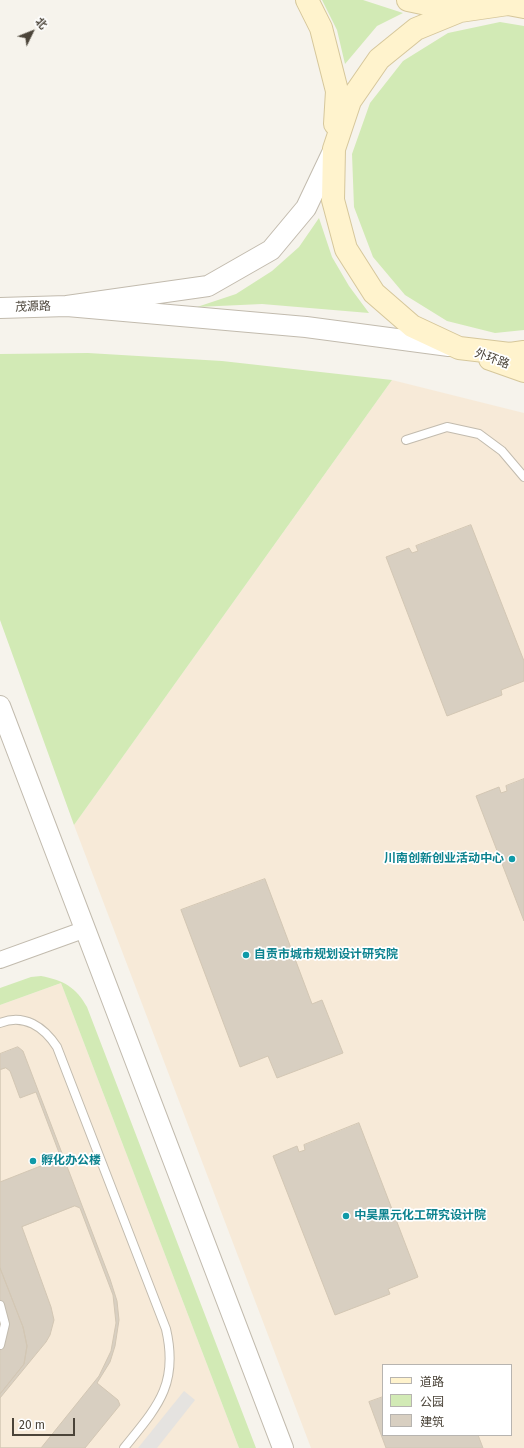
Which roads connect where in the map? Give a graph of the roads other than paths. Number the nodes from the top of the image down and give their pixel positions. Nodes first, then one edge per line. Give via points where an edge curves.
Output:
1 (307, 0) edge
2 (408, 0) edge
3 (516, 4) edge
4 (460, 11) junction
5 (334, 149) junction
6 (67, 306) junction
7 (0, 308) edge
8 (459, 348) junction
9 (524, 352) edge
10 (524, 371) edge
11 (406, 440) dead end
12 (524, 477) edge
13 (0, 706) edge
14 (86, 929) junction
15 (0, 960) edge
16 (0, 1022) edge
17 (0, 1305) edge
18 (0, 1345) edge
19 (124, 1448) edge
20 (283, 1448) edge

1 - 5 main road via 321,28 337,91
2 - 4 main road
3 - 4 main road
4 - 5 main road via 416,29 379,59 350,101
5 - 6 street via 306,208 271,250 208,286
5 - 8 main road via 333,200 346,249 374,293 412,326
6 - 7 street, 茂源路
6 - 8 street via 306,327
8 - 9 main road via 510,354
8 - 10 main road, 外环路
11 - 12 lane via 447,427 479,434 502,451
13 - 14 street
14 - 15 street
14 - 20 street
16 - 19 lane via 30,1022 44,1029 57,1047 166,1329 170,1363 163,1395 151,1415
17 - 18 lane via 4,1324

